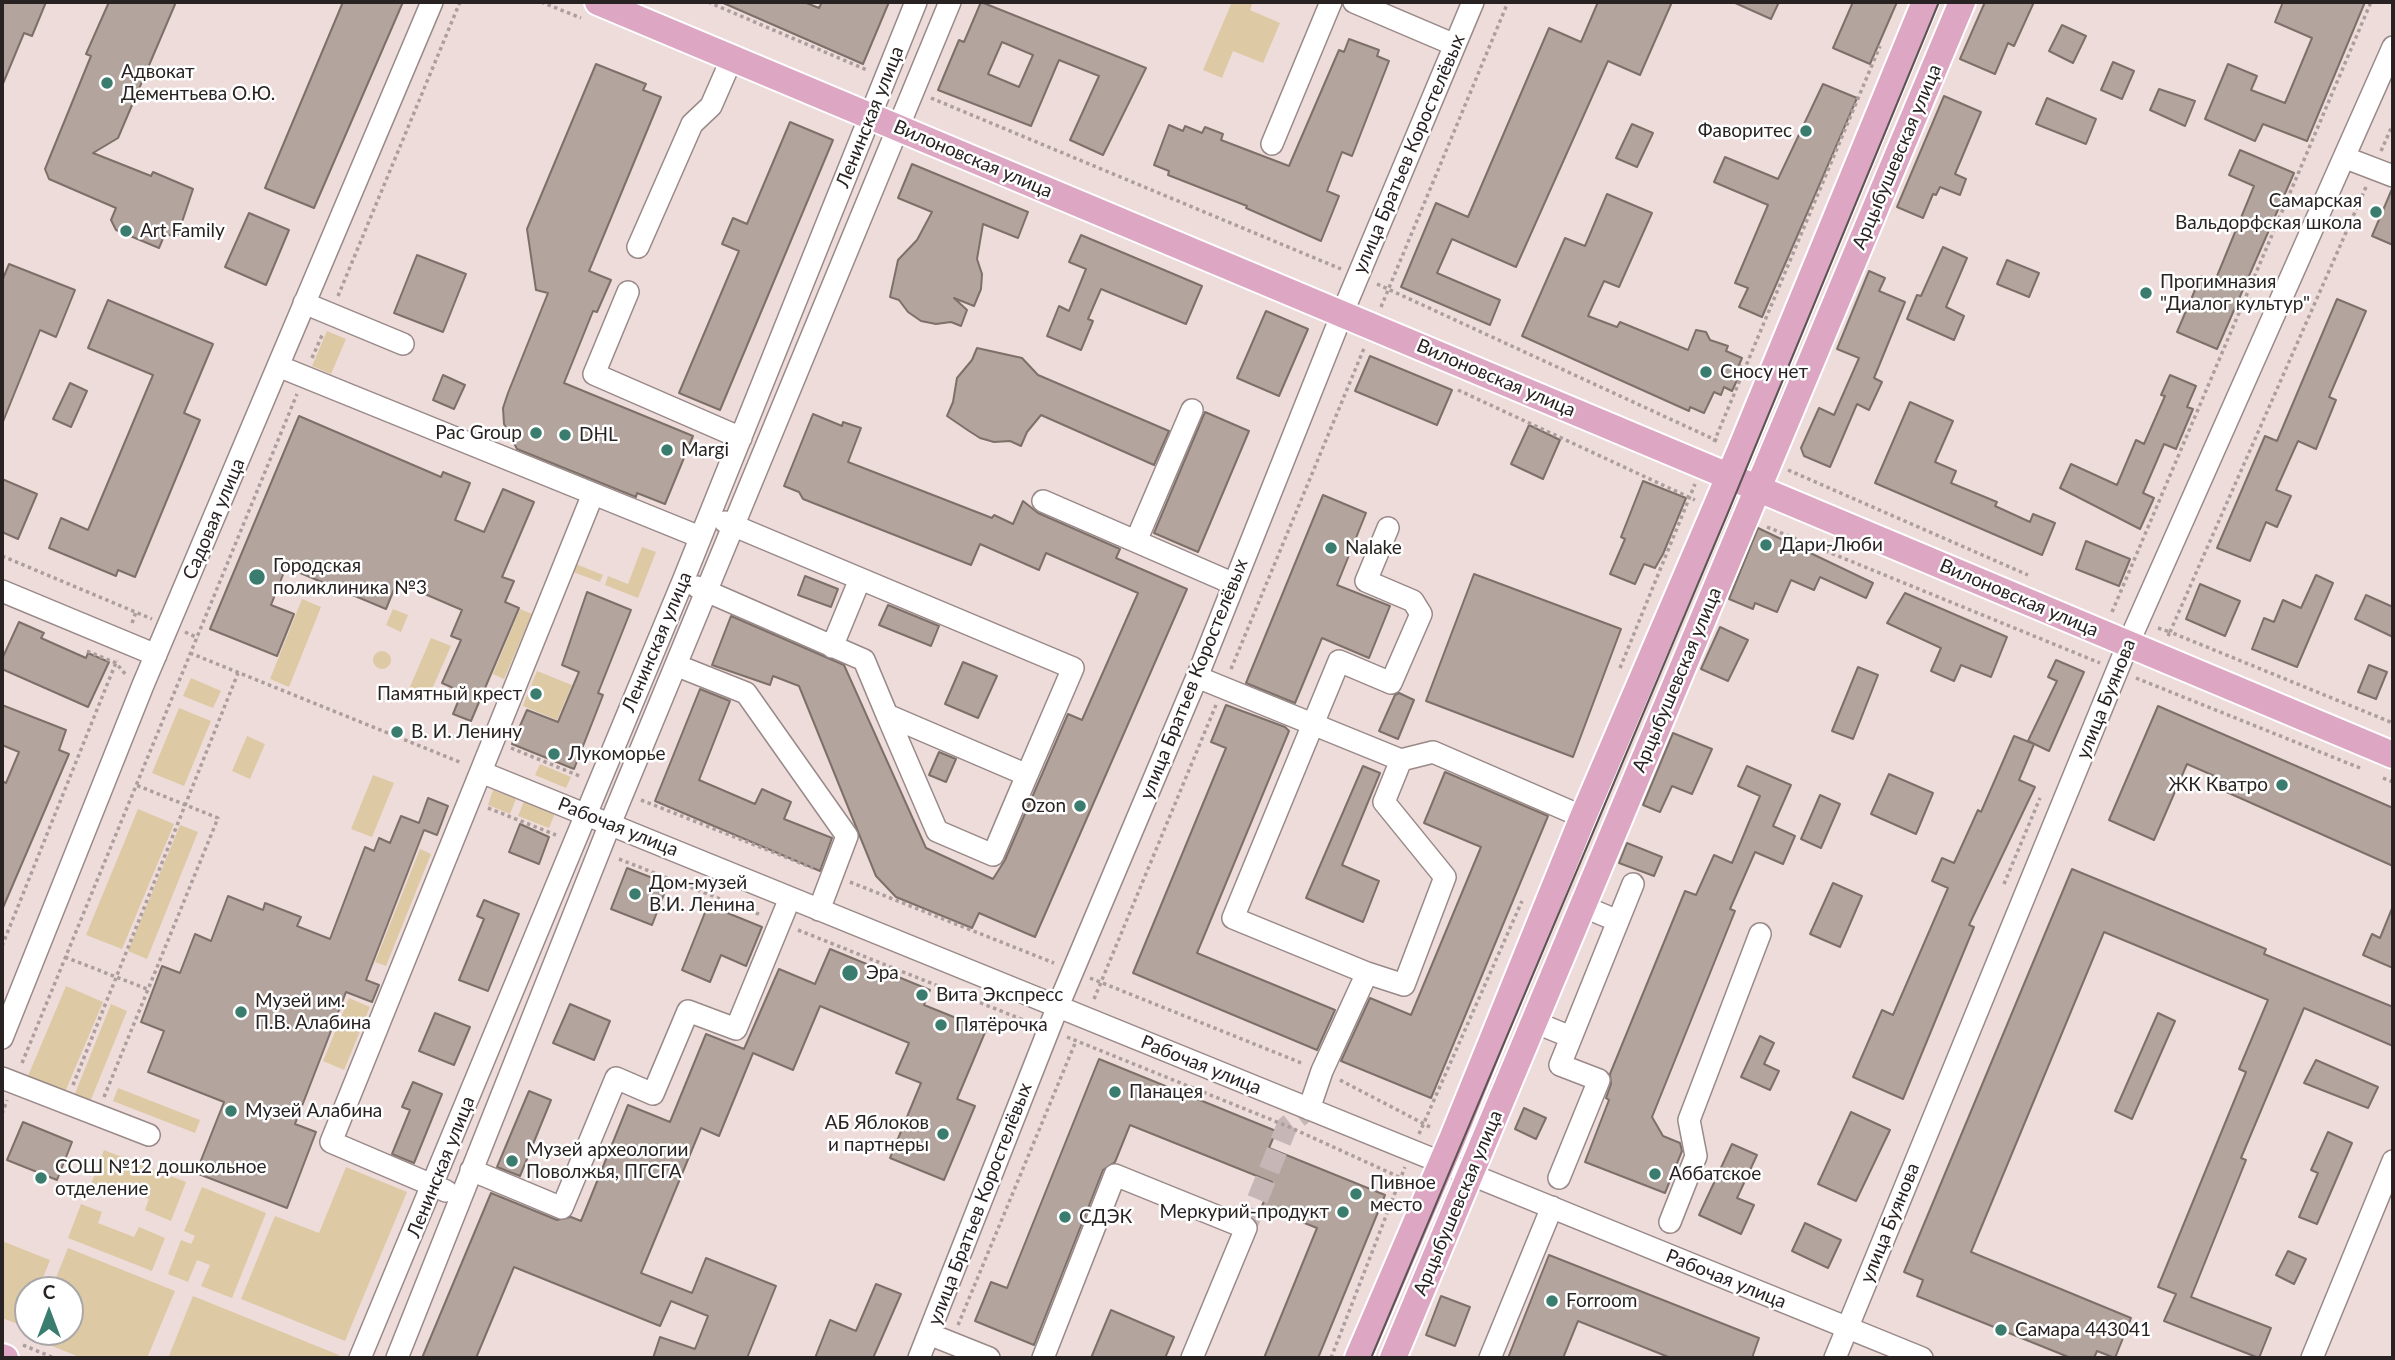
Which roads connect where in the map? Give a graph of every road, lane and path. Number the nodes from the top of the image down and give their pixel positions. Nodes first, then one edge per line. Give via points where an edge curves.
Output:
1 (432, 2) edge
2 (598, 2) edge
3 (708, 2) edge
4 (916, 2) edge
5 (950, 2) edge
6 (1331, 2) edge
7 (1354, 2) edge
8 (1473, 2) edge
9 (1508, 2) edge
10 (1925, 2) edge
11 (1962, 2) edge
12 (2371, 2) edge
13 (1882, 40) dead end
14 (1455, 45) junction
15 (2393, 47) edge
16 (732, 58) junction
17 (885, 78) junction
18 (913, 90) junction
19 (869, 116) junction
20 (2393, 124) edge
21 (897, 127) junction
22 (1272, 144) dead end
23 (2346, 158) junction
24 (2384, 172) edge
25 (638, 247) dead end
26 (1357, 276) junction
27 (628, 292) dead end
28 (304, 303) junction
29 (1342, 314) junction
30 (783, 336) junction
31 (1372, 342) junction
32 (403, 344) dead end
33 (808, 347) junction
34 (278, 366) junction
35 (769, 369) junction
36 (795, 380) junction
37 (1452, 387) dead end
38 (1192, 410) dead end
39 (741, 438) junction
40 (1704, 466) junction
41 (1729, 476) junction
42 (1758, 488) junction
43 (593, 494) junction
44 (1689, 497) junction
45 (1043, 502) dead end
46 (1714, 510) junction
47 (710, 516) junction
48 (1743, 523) junction
49 (736, 526) junction
50 (1388, 528) dead end
51 (700, 537) junction
52 (1136, 541) junction
53 (2, 556) edge
54 (859, 579) junction
55 (683, 581) junction
56 (1234, 584) junction
57 (2, 591) edge
58 (709, 592) junction
59 (136, 612) junction
60 (170, 626) junction
61 (2118, 640) junction
62 (124, 642) junction
63 (79, 647) dead end
64 (832, 647) junction
65 (190, 653) junction
66 (156, 655) junction
67 (116, 663) junction
68 (678, 666) junction
69 (2108, 666) junction
70 (238, 673) junction
71 (1618, 673) dead end
72 (2093, 674) dead end
73 (1197, 677) junction
74 (143, 685) junction
75 (1223, 688) junction
76 (172, 696) junction
77 (887, 715) junction
78 (2393, 723) edge
79 (1312, 724) junction
80 (1401, 760) junction
81 (2387, 766) edge
82 (473, 768) junction
83 (2367, 771) dead end
84 (1027, 775) junction
85 (2393, 782) edge
86 (136, 785) junction
87 (2041, 797) dead end
88 (642, 800) dead end
89 (185, 805) junction
90 (585, 814) junction
91 (1583, 817) junction
92 (610, 824) junction
93 (619, 859) dead end
94 (832, 875) junction
95 (1633, 884) dead end
96 (2004, 884) dead end
97 (790, 898) junction
98 (1523, 898) dead end
99 (1582, 906) junction
100 (820, 910) junction
101 (1618, 921) junction
102 (780, 923) junction
103 (1760, 934) dead end
104 (2, 946) edge
105 (65, 957) junction
106 (1072, 971) junction
107 (1367, 973) junction
108 (116, 977) junction
109 (1101, 982) junction
110 (516, 984) junction
111 (147, 989) junction
112 (542, 994) junction
113 (1058, 1006) junction
114 (1086, 1018) junction
115 (1534, 1022) junction
116 (1048, 1030) junction
117 (1572, 1037) junction
118 (2, 1038) edge
119 (1076, 1041) junction
120 (1322, 1071) junction
121 (8, 1080) edge
122 (105, 1096) dead end
123 (66, 1103) junction
124 (1309, 1109) junction
125 (2, 1114) edge
126 (1424, 1124) junction
127 (149, 1135) dead end
128 (1453, 1137) junction
129 (1412, 1150) junction
130 (2393, 1161) edge
131 (1441, 1163) junction
132 (471, 1170) junction
133 (1470, 1174) junction
134 (1402, 1178) junction
135 (1559, 1178) dead end
136 (434, 1186) junction
137 (1428, 1192) junction
138 (461, 1198) junction
139 (1552, 1208) junction
140 (1670, 1222) dead end
141 (1847, 1328) junction
142 (929, 1334) junction
143 (951, 1343) junction
144 (6, 1352) edge
145 (54, 1358) edge
146 (360, 1358) edge
147 (397, 1358) edge
148 (919, 1358) edge
149 (989, 1358) edge
150 (1043, 1358) edge
151 (1192, 1358) edge
152 (1331, 1358) edge
153 (1358, 1358) edge
154 (1393, 1358) edge
155 (1490, 1358) edge
156 (1835, 1358) edge
157 (1922, 1358) edge
158 (2312, 1358) edge

1 - 28 street, Садовая улица
2 - 16 main road, Вилоновская улица
3 - 17 path
4 - 17 street, Ленинская улица
5 - 18 street, Ленинская улица
6 - 22 street
7 - 14 street
8 - 14 street, улица Братьев Коростелёвых
9 - 31 path
10 - 41 main road, Арцыбушевская улица
11 - 42 main road, Арцыбушевская улица
12 - 61 path via 2112,611
13 - 40 path
14 - 26 street, улица Братьев Коростелёвых
15 - 23 street, улица Буянова
16 - 19 main road, Вилоновская улица
16 - 25 street via 711,106 692,124
17 - 19 street, Ленинская улица
18 - 21 street, Ленинская улица
18 - 26 path
19 - 21 main road, Вилоновская улица
19 - 30 street, Ленинская улица
20 - 24 path
21 - 29 main road, Вилоновская улица
21 - 33 street, Ленинская улица
23 - 24 street
23 - 61 street, улица Буянова
24 - 78 path via 2170,632
26 - 29 street, улица Братьев Коростелёвых
27 - 39 street via 594,374
28 - 32 street
28 - 34 street, Садовая улица
29 - 31 main road, Вилоновская улица
29 - 56 street, улица Братьев Коростелёвых
30 - 33 street
30 - 35 street, Ленинская улица
31 - 40 main road, Вилоновская улица
31 - 75 path
33 - 36 street, Ленинская улица
34 - 43 street
34 - 60 street, Садовая улица
35 - 36 street
35 - 39 street, Ленинская улица
36 - 49 street, Ленинская улица
37 - 44 path
38 - 52 street
39 - 47 street, Ленинская улица
40 - 41 main road, Вилоновская улица
40 - 44 path
41 - 42 main road, Вилоновская улица
41 - 46 main road, Арцыбушевская улица
42 - 48 main road, Арцыбушевская улица
42 - 61 main road, Вилоновская улица
43 - 51 street
43 - 82 street
44 - 46 path
44 - 71 path
45 - 52 street
46 - 91 main road, Арцыбушевская улица
47 - 49 street
47 - 51 street, Ленинская улица
48 - 69 path via 1757,523
48 - 99 main road, Арцыбушевская улица
49 - 54 street
49 - 58 street, Ленинская улица
50 - 79 street via 1366,581 1413,601 1421,614 1391,683 1339,661
51 - 55 street, Ленинская улица
52 - 56 street
53 - 59 path
54 - 64 street
54 - 84 street via 1073,668
55 - 58 street
55 - 90 street, Ленинская улица
56 - 73 street, улица Братьев Коростелёвых
57 - 62 street
58 - 64 street
58 - 68 street, Ленинская улица
59 - 60 path
59 - 62 path
60 - 65 path via 198,638
60 - 66 street, Садовая улица
61 - 69 street, улица Буянова
61 - 69 path
61 - 81 main road, Вилоновская улица
62 - 66 street
62 - 67 path
63 - 67 path
64 - 77 street via 864,660
65 - 70 path
65 - 76 path
66 - 74 street, Садовая улица
67 - 74 path
67 - 104 path
68 - 92 street, Ленинская улица
68 - 94 street via 746,693 847,836
69 - 72 path
69 - 83 path
69 - 141 street, улица Буянова
70 - 82 path
70 - 89 path
73 - 75 street
73 - 106 street, улица Братьев Коростелёвых
74 - 76 path
74 - 118 street, Садовая улица
75 - 79 street
75 - 109 path
76 - 86 path
77 - 84 street
77 - 84 street via 937,831 993,855
79 - 80 street
79 - 107 street via 1233,918
80 - 91 street via 1433,752
80 - 107 street via 1384,802 1445,877 1404,985
81 - 85 path
82 - 90 street, Рабочая улица
82 - 136 street via 331,1142
86 - 89 path
86 - 105 path
87 - 96 path
88 - 94 path
89 - 108 path
89 - 111 path via 218,818
90 - 92 street, Рабочая улица
90 - 110 street, Ленинская улица
91 - 128 main road, Арцыбушевская улица
92 - 97 street, Рабочая улица
92 - 112 street, Ленинская улица
93 - 102 path
94 - 100 street
94 - 106 path
95 - 101 street
97 - 100 street, Рабочая улица
97 - 102 street
98 - 126 path
99 - 101 street
99 - 115 main road, Арцыбушевская улица
100 - 113 street, Рабочая улица
101 - 117 street
102 - 116 path
102 - 132 street via 736,1028 688,1011 653,1094 616,1078 562,1208
103 - 140 street via 1689,1120 1696,1156
105 - 108 path
105 - 121 path
106 - 109 path
106 - 113 street, улица Братьев Коростелёвых
107 - 120 street
108 - 111 path
108 - 123 path
109 - 114 path
109 - 120 path
110 - 112 street
110 - 136 street, Ленинская улица
111 - 122 path
112 - 132 street, Ленинская улица
113 - 114 street, Рабочая улица
113 - 116 street, улица Братьев Коростелёвых
114 - 119 path
114 - 124 street, Рабочая улица
115 - 117 street
115 - 133 main road, Арцыбушевская улица
116 - 119 path
116 - 142 street, улица Братьев Коростелёвых
117 - 135 street via 1560,1065 1599,1080
119 - 134 path
119 - 143 path
120 - 124 street
120 - 126 path
121 - 123 street
121 - 125 path
123 - 127 street
124 - 129 street, Рабочая улица
126 - 128 path
126 - 129 path
128 - 131 main road, Арцыбушевская улица
129 - 131 street, Рабочая улица
129 - 134 path
130 - 158 street
131 - 133 street, Рабочая улица
131 - 137 main road, Арцыбушевская улица
132 - 138 street, Ленинская улица
133 - 139 street, Рабочая улица
133 - 154 main road, Арцыбушевская улица
134 - 137 path
134 - 152 path
136 - 138 street
136 - 146 street, Ленинская улица
137 - 153 main road, Арцыбушевская улица
138 - 147 street, Ленинская улица
139 - 141 street, Рабочая улица
139 - 155 street
141 - 156 street, улица Буянова
141 - 157 street, Рабочая улица
142 - 143 street
142 - 148 street, улица Братьев Коростелёвых
143 - 149 street
144 - 145 path
150 - 151 street via 1115,1175 1246,1228

